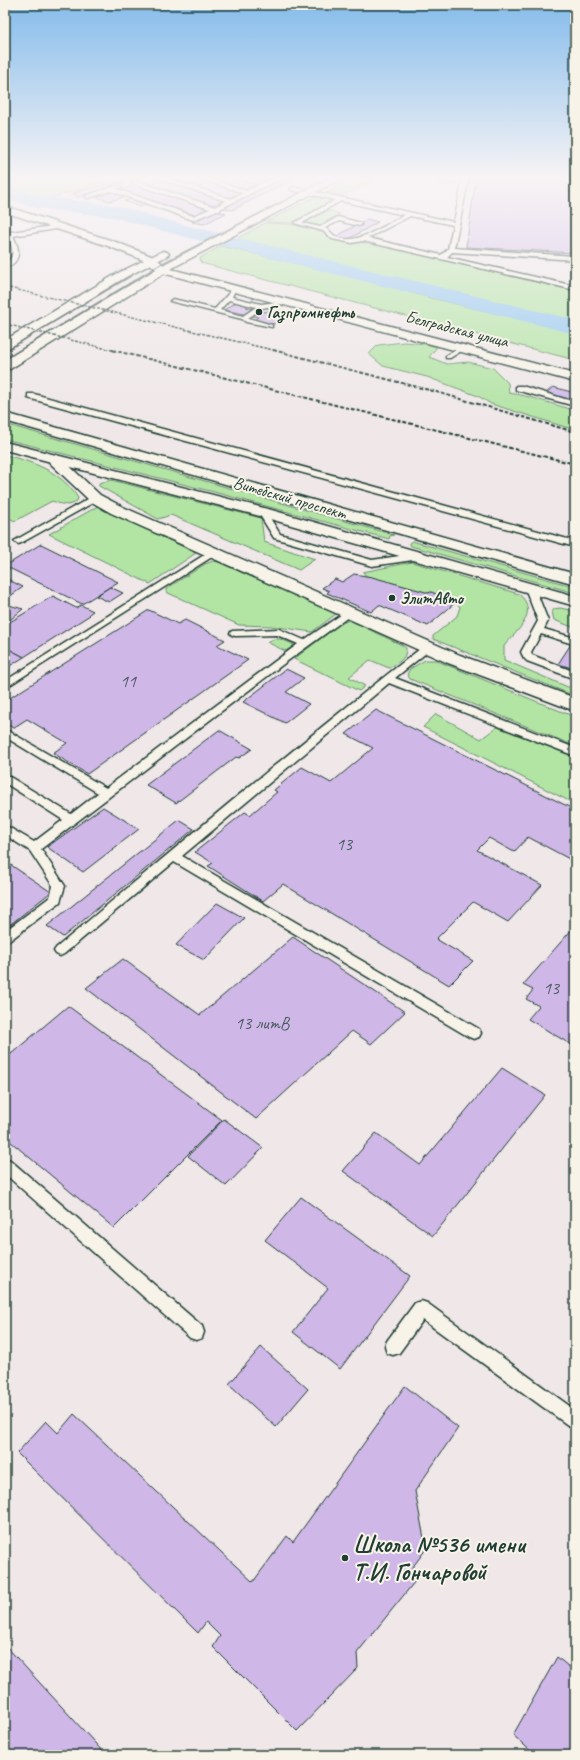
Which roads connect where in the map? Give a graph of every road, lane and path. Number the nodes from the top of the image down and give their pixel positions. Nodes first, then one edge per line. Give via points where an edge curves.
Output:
1 (13, 260) edge
2 (152, 260) joint
3 (180, 260) edge
4 (451, 260) edge
5 (5, 266) edge
6 (168, 267) junction
7 (575, 288) edge
8 (230, 293) junction
9 (173, 302) dead end
10 (283, 302) junction
11 (261, 306) junction
12 (216, 311) junction
13 (244, 318) junction
14 (270, 326) dead end
15 (5, 345) edge
16 (463, 348) junction
17 (448, 357) dead end
18 (7, 367) edge
19 (575, 369) edge
20 (575, 378) edge
21 (519, 388) dead end
22 (31, 396) dead end
23 (575, 404) edge
24 (6, 417) edge
25 (5, 446) edge
26 (55, 460) junction
27 (95, 498) junction
28 (262, 512) junction
29 (414, 533) junction
30 (18, 541) dead end
31 (575, 544) edge
32 (401, 550) junction
33 (212, 553) junction
34 (420, 556) junction
35 (575, 579) edge
36 (530, 588) junction
37 (575, 601) edge
38 (348, 613) junction
39 (538, 630) junction
40 (235, 633) dead end
41 (573, 641) dead end
42 (305, 644) junction
43 (428, 647) junction
44 (575, 676) edge
45 (388, 679) junction
46 (5, 685) edge
47 (575, 705) edge
48 (5, 732) edge
49 (575, 752) edge
50 (5, 778) edge
51 (106, 793) junction
52 (71, 820) junction
53 (5, 829) edge
54 (34, 848) junction
55 (174, 856) junction
56 (5, 938) edge
57 (60, 951) dead end
58 (474, 1033) dead end
59 (5, 1165) edge
60 (196, 1332) dead end
61 (393, 1347) dead end
62 (575, 1420) edge

1 - 5 lane
2 - 6 main road, Белградская улица
2 - 15 main road
3 - 6 main road
4 - 7 lane
6 - 8 main road, Белградская улица
6 - 18 main road
6 - 19 main road, Белградская улица
8 - 10 main road, Белградская улица
8 - 11 lane
8 - 12 lane
9 - 12 lane
10 - 11 lane
10 - 16 main road, Белградская улица
11 - 13 lane
12 - 13 lane
13 - 14 lane
16 - 17 lane
16 - 20 main road, Белградская улица
21 - 23 lane
22 - 31 lane
24 - 29 main road, Витебский проспект
25 - 26 main road, Витебский проспект
26 - 27 main road, Витебский проспект
26 - 28 main road, Витебский проспект
27 - 30 lane
27 - 33 main road, Витебский проспект
28 - 32 main road, Витебский проспект
28 - 34 lane via 277,536 372,563
29 - 32 main road via 401,539 398,545
29 - 35 main road, Витебский проспект
32 - 34 main road, Витебский проспект
33 - 38 main road, Витебский проспект
33 - 46 lane
34 - 36 main road, Витебский проспект
36 - 37 main road, Витебский проспект
36 - 39 lane via 543,621
38 - 42 lane
38 - 43 main road, Витебский проспект
39 - 41 lane
39 - 44 lane via 526,652 527,656
40 - 42 lane via 279,632
42 - 51 lane
43 - 45 lane
43 - 47 main road, Витебский проспект
45 - 49 lane
45 - 55 lane
48 - 51 lane
50 - 52 lane
51 - 52 lane
52 - 54 lane
53 - 54 lane
54 - 56 lane via 59,886 56,899
55 - 57 lane
55 - 58 lane
59 - 60 lane
61 - 62 lane via 422,1309

